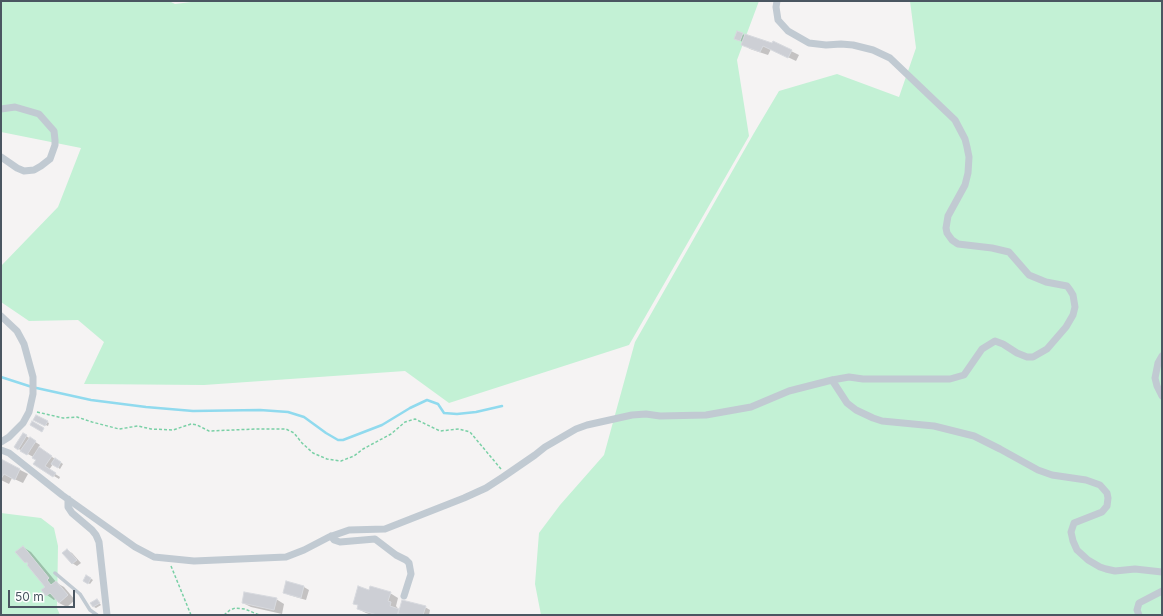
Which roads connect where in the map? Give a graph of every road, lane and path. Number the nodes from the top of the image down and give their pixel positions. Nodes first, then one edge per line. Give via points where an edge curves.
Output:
1 (777, 1) edge
2 (1, 109) edge
3 (1, 157) edge
4 (1, 316) edge
5 (1162, 356) edge
6 (832, 380) junction
7 (1162, 396) edge
8 (29, 409) junction
9 (1, 442) edge
10 (1, 450) edge
11 (506, 476) junction
12 (68, 499) junction
13 (331, 536) junction
14 (169, 559) junction
15 (1162, 572) edge
16 (55, 573) dead end
17 (1162, 591) edge
18 (404, 596) dead end
19 (97, 615) edge
20 (107, 615) edge
21 (190, 615) edge
22 (224, 615) edge
23 (259, 615) edge
24 (1139, 615) edge

1 - 6 street via 778,20 788,32 809,43 853,45 890,58 950,114 965,139 969,165 965,185 947,221 948,237 958,244 1009,252 1029,275 1067,286 1076,307 1070,320 1050,346 1033,357 1027,357 995,341 982,349 964,375 950,379 849,377
2 - 3 street via 14,106 39,114 54,131 55,145 50,159 34,170 24,171
4 - 8 street via 17,331 26,351 33,377 33,394
5 - 7 street via 1155,378
6 - 11 street via 789,392 751,407 706,414 632,415 576,428
6 - 15 street via 847,403 873,418 934,426 974,436 1038,470 1060,477 1086,480 1100,486 1107,493 1107,506 1102,512 1074,523 1071,532 1077,550 1088,560 1106,569
8 - 9 street via 23,423
8 - 11 path via 58,417 77,417 119,429 138,426 173,430 191,424 209,431 286,429 294,433 313,453 341,461 392,434 405,422 415,419 440,431 459,429 470,432
10 - 12 street via 9,453
11 - 13 street via 464,498 384,529 349,530
12 - 14 street via 135,547 154,557
12 - 20 street via 68,507 72,513 92,530 99,542
13 - 14 street via 286,557 194,562
13 - 18 street via 340,542 375,540 406,560 411,574
14 - 21 path
16 - 19 lane via 80,594 90,610
17 - 24 street via 1139,603
22 - 23 path via 236,608

